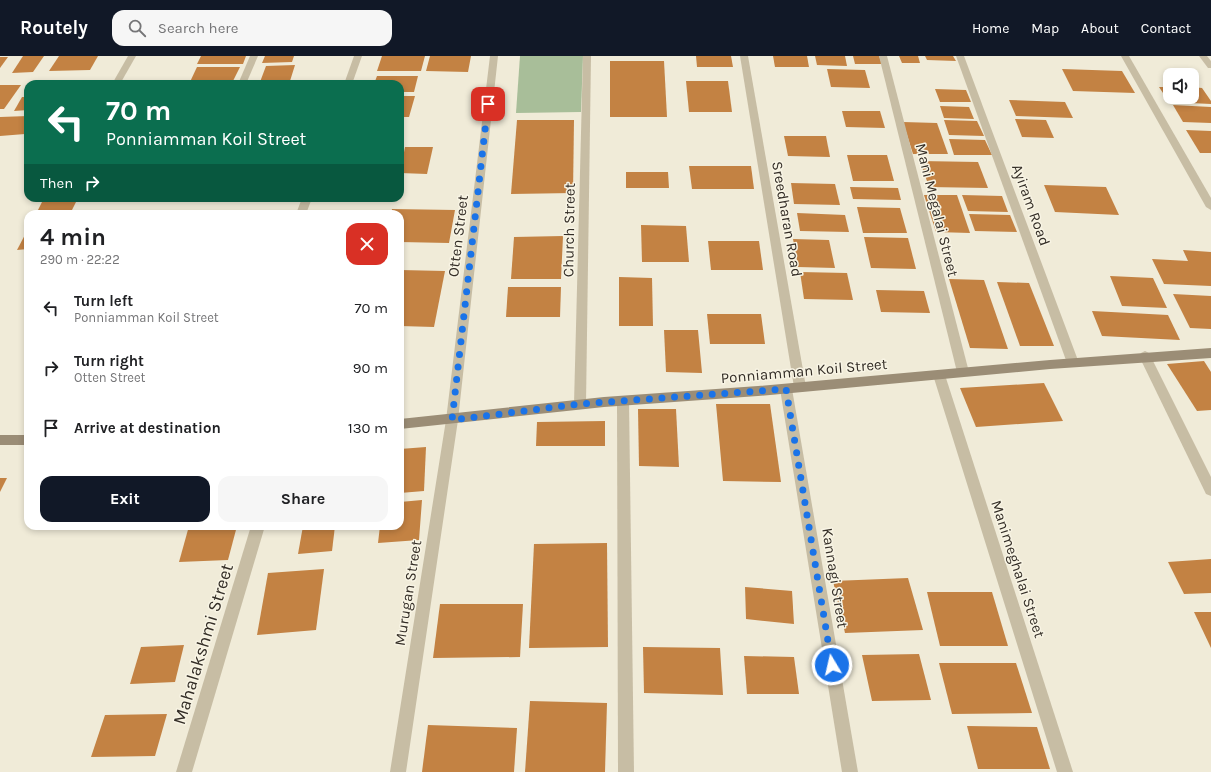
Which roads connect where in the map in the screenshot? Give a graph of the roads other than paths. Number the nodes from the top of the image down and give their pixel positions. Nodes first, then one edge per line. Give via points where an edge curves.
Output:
1 (132, 56) edge
2 (254, 56) edge
3 (358, 56) edge
4 (494, 56) edge
5 (587, 56) edge
6 (744, 56) edge
7 (883, 56) edge
8 (960, 56) edge
9 (1125, 56) edge
10 (1204, 56) edge
11 (1211, 66) edge
12 (118, 80) edge
13 (244, 80) edge
14 (349, 80) edge
15 (1211, 207) edge
16 (1211, 352) edge
17 (1145, 356) junction
18 (1073, 363) junction
19 (963, 372) junction
20 (939, 375) junction
21 (800, 387) junction
22 (786, 389) junction
23 (623, 401) junction
24 (580, 404) junction
25 (452, 420) junction
26 (404, 424) edge
27 (0, 440) edge
28 (24, 440) edge
29 (1211, 490) edge
30 (257, 530) edge
31 (184, 772) edge
32 (398, 772) edge
33 (626, 772) edge
34 (850, 772) edge
35 (1065, 772) edge

1 - 12 street
2 - 13 street
3 - 14 street
4 - 25 street, Otten Street
5 - 24 street, Church Street
6 - 21 street, Sreedharan Road
7 - 19 street, Mani Megalai Street
8 - 18 street, Ayiram Road
9 - 15 street
10 - 11 street
16 - 17 street, Ponniamman Koil Street
17 - 18 street, Ponniamman Koil Street
17 - 29 street
18 - 19 street, Ponniamman Koil Street
19 - 20 street, Ponniamman Koil Street
20 - 21 street, Ponniamman Koil Street
20 - 35 street, Manimeghalai Street
21 - 22 street, Ponniamman Koil Street
22 - 23 street, Ponniamman Koil Street
22 - 34 street, Kannagi Street
23 - 24 street, Ponniamman Koil Street
23 - 33 street
24 - 25 street, Ponniamman Koil Street
25 - 26 street, Ponniamman Koil Street
25 - 32 street, Murugan Street
27 - 28 street
30 - 31 street, Mahalakshmi Street

